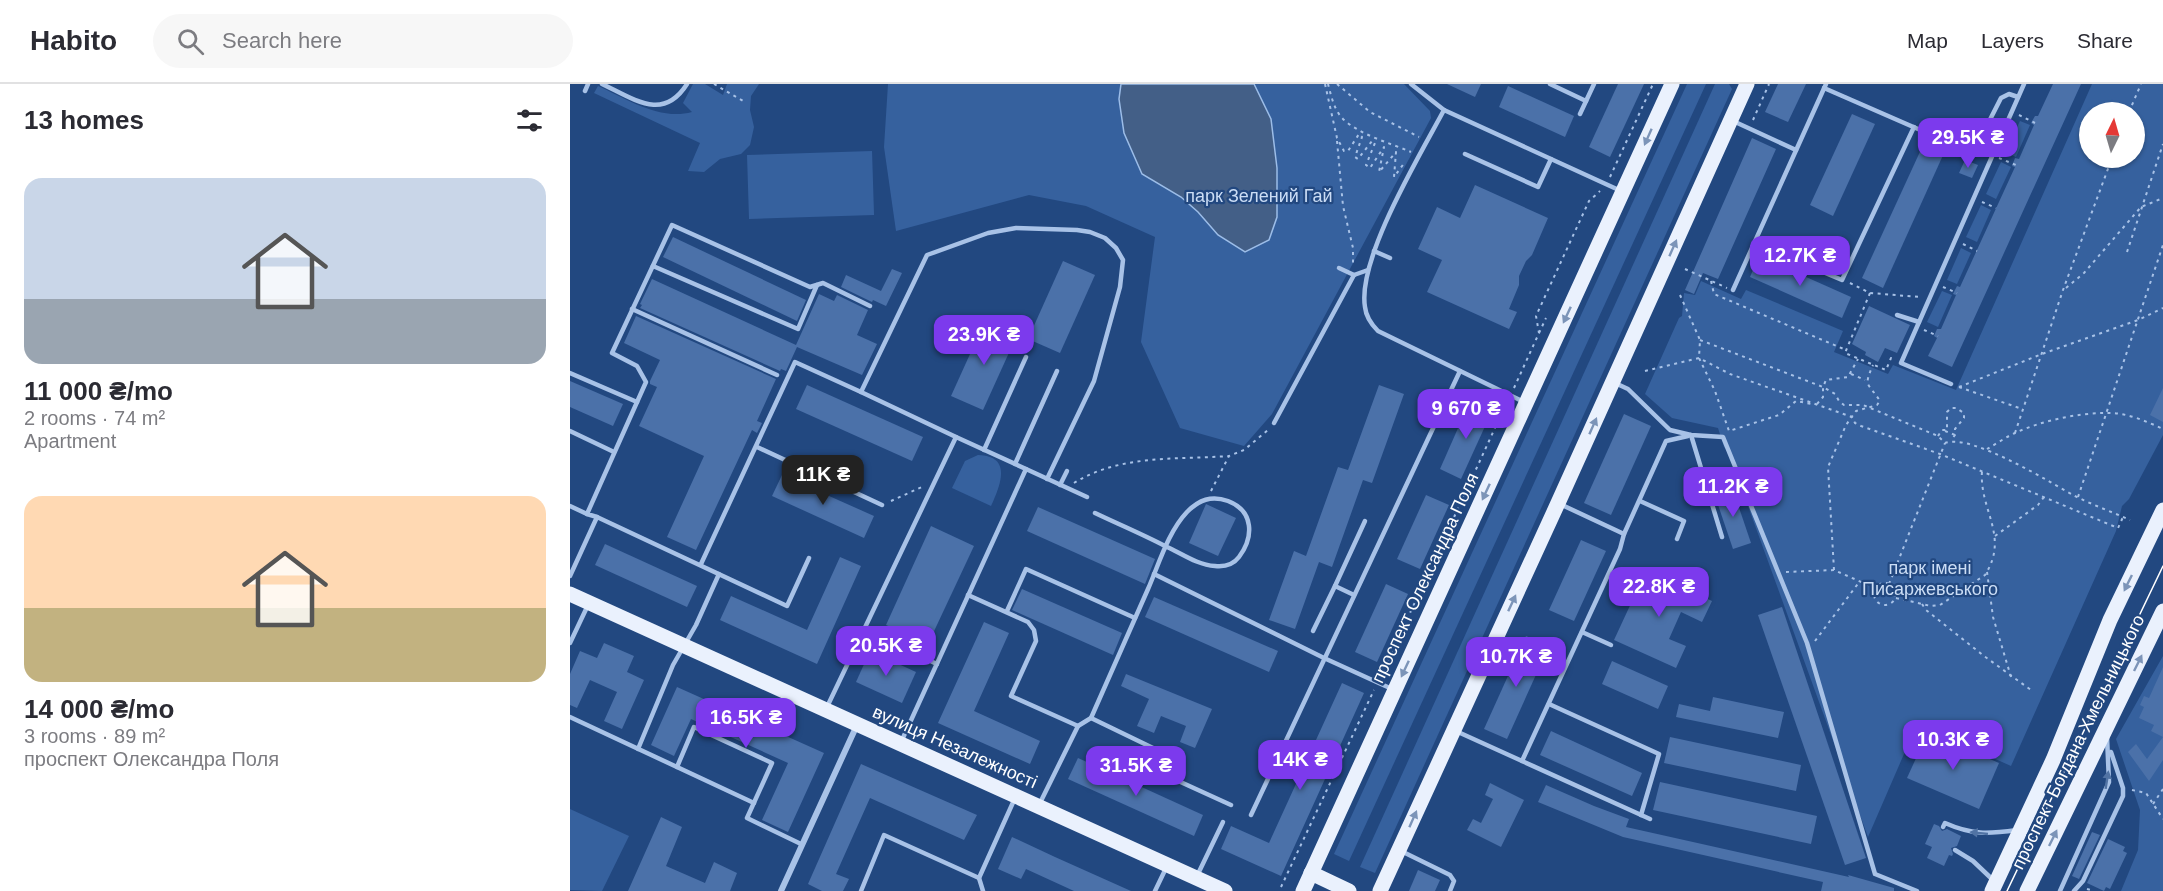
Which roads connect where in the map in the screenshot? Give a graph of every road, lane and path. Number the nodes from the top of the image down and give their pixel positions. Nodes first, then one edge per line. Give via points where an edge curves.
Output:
1 (588, 84) edge
2 (603, 84) edge
3 (687, 84) edge
4 (714, 84) edge
5 (1327, 84) edge
6 (1337, 84) edge
7 (1412, 84) edge
8 (1550, 84) edge
9 (1594, 84) edge
10 (1653, 84) edge
11 (1672, 84) edge
12 (1747, 84) edge
13 (1769, 84) edge
14 (2024, 84) edge
15 (2141, 84) edge
16 (1419, 86) edge
17 (1825, 86) edge
18 (585, 91) dead end
19 (2018, 98) junction
20 (1586, 101) junction
21 (746, 102) dead end
22 (2134, 102) edge
23 (1444, 110) junction
24 (2012, 112) junction
25 (1580, 114) dead end
26 (1731, 120) junction
27 (2035, 123) dead end
28 (1914, 126) junction
29 (1749, 128) junction
30 (1413, 135) dead end
31 (1337, 138) junction
32 (2163, 144) edge
33 (1796, 150) junction
34 (1411, 152) dead end
35 (1465, 154) dead end
36 (1993, 155) junction
37 (1551, 159) junction
38 (1415, 164) junction
39 (2016, 165) dead end
40 (2108, 168) edge
41 (1607, 184) junction
42 (1623, 193) junction
43 (1974, 198) junction
44 (2163, 198) edge
45 (2141, 207) junction
46 (1996, 208) dead end
47 (1955, 241) junction
48 (1754, 243) junction
49 (2163, 245) edge
50 (1374, 251) junction
51 (1977, 251) dead end
52 (2127, 252) dead end
53 (1390, 258) dead end
54 (653, 266) junction
55 (1339, 268) dead end
56 (1685, 269) dead end
57 (1368, 270) junction
58 (1354, 275) junction
59 (1711, 280) junction
60 (1842, 280) junction
61 (1936, 284) junction
62 (817, 285) junction
63 (1732, 290) joint
64 (2063, 290) junction
65 (1870, 292) junction
66 (1957, 293) dead end
67 (1680, 295) dead end
68 (1922, 298) dead end
69 (870, 306) dead end
70 (2163, 308) edge
71 (632, 309) junction
72 (1897, 315) dead end
73 (1546, 318) dead end
74 (2138, 320) junction
75 (1918, 324) junction
76 (1539, 333) junction
77 (1938, 336) dead end
78 (1700, 340) junction
79 (1846, 350) junction
80 (2042, 354) junction
81 (1026, 357) dead end
82 (1699, 358) junction
83 (1858, 358) junction
84 (1895, 360) dead end
85 (1873, 365) junction
86 (1057, 371) dead end
87 (1460, 371) junction
88 (1645, 371) dead end
89 (570, 373) edge
90 (1851, 374) junction
91 (777, 375) dead end
92 (1866, 380) junction
93 (1613, 382) junction
94 (1951, 384) dead end
95 (1823, 387) junction
96 (861, 392) junction
97 (1510, 396) junction
98 (637, 402) junction
99 (1526, 404) junction
100 (1818, 405) junction
101 (1866, 408) junction
102 (2023, 409) junction
103 (2107, 412) junction
104 (1852, 417) junction
105 (1274, 423) joint
106 (2163, 429) edge
107 (1722, 430) dead end
108 (1942, 430) junction
109 (570, 431) edge
110 (1729, 431) junction
111 (2015, 433) junction
112 (1691, 435) junction
113 (1938, 435) junction
114 (1955, 435) junction
115 (956, 437) junction
116 (1952, 440) junction
117 (1945, 443) junction
118 (757, 447) junction
119 (1987, 449) junction
120 (984, 450) junction
121 (614, 452) junction
122 (1940, 454) junction
123 (1229, 456) junction
124 (1015, 464) junction
125 (1026, 469) junction
126 (1067, 471) dead end
127 (1982, 471) junction
128 (1047, 479) junction
129 (935, 481) junction
130 (1060, 484) junction
131 (1066, 488) junction
132 (1087, 497) dead end
133 (1208, 497) junction
134 (2044, 497) junction
135 (2078, 497) junction
136 (1640, 501) junction
137 (1558, 503) junction
138 (882, 505) joint
139 (570, 506) edge
140 (2163, 510) edge
141 (1095, 513) dead end
142 (587, 514) junction
143 (597, 517) junction
144 (2123, 517) junction
145 (2130, 520) dead end
146 (1365, 521) dead end
147 (1624, 534) junction
148 (1722, 537) dead end
149 (1995, 537) junction
150 (1677, 539) dead end
151 (1167, 546) junction
152 (809, 558) dead end
153 (701, 564) junction
154 (1834, 570) junction
155 (1777, 572) junction
156 (1987, 572) junction
157 (719, 574) junction
158 (1154, 574) junction
159 (570, 576) edge
160 (1860, 581) junction
161 (1889, 584) junction
162 (1335, 586) junction
163 (1875, 588) junction
164 (570, 594) edge
165 (968, 595) junction
166 (1354, 595) junction
167 (1896, 598) junction
168 (589, 603) junction
169 (1922, 604) junction
170 (1007, 611) junction
171 (2163, 611) edge
172 (1135, 618) junction
173 (864, 631) junction
174 (1314, 631) dead end
175 (1582, 632) junction
176 (570, 643) edge
177 (1611, 645) dead end
178 (685, 646) junction
179 (1809, 650) junction
180 (1324, 658) junction
181 (937, 664) junction
182 (2011, 677) junction
183 (1378, 683) junction
184 (1395, 690) junction
185 (2031, 690) dead end
186 (1549, 704) junction
187 (826, 710) junction
188 (570, 717) edge
189 (1091, 718) junction
190 (857, 724) junction
191 (1078, 726) junction
192 (2105, 728) junction
193 (1454, 730) junction
194 (900, 744) junction
195 (2109, 746) junction
196 (638, 749) junction
197 (1522, 761) junction
198 (677, 767) junction
199 (2123, 788) junction
200 (2163, 789) edge
201 (1016, 796) junction
202 (754, 804) junction
203 (2153, 804) junction
204 (1039, 806) junction
205 (1231, 806) dead end
206 (1251, 815) dead end
207 (1641, 815) junction
208 (1650, 819) dead end
209 (2163, 819) edge
210 (1223, 822) dead end
211 (1943, 827) dead end
212 (2020, 830) junction
213 (801, 844) junction
214 (1399, 850) junction
215 (1955, 850) dead end
216 (1167, 865) junction
217 (1311, 873) junction
218 (979, 878) junction
219 (1196, 878) junction
220 (1281, 887) dead end
221 (1994, 887) edge
222 (782, 891) edge
223 (861, 891) edge
224 (983, 891) edge
225 (1155, 891) edge
226 (1225, 891) edge
227 (1303, 891) edge
228 (1349, 891) edge
229 (1380, 891) edge
230 (1450, 891) edge
231 (1917, 891) edge
232 (2027, 891) edge
233 (2060, 891) edge
234 (2074, 891) edge

1 - 18 lane
2 - 3 lane via 653,105 674,101
4 - 21 path
5 - 31 path
5 - 34 path via 1342,118 1361,131
6 - 30 path via 1370,111
7 - 16 lane
8 - 20 lane
9 - 20 lane
10 - 41 path
11 -> 42 main road, проспект Олександра Поля
12 - 26 main road
13 - 29 path
14 - 19 lane
15 - 22 path
16 - 23 lane
17 - 28 lane
17 - 33 lane
19 - 24 lane
19 - 28 lane via 2009,94 2001,98 1973,153
20 - 25 lane
23 - 37 lane
23 - 38 lane
24 - 27 path
24 - 36 lane
26 - 29 lane
93 -> 26 main road
28 - 60 lane
29 - 33 lane
31 - 38 path via 1344,151 1348,151 1359,134 1362,137 1358,159 1372,141 1375,143 1366,165 1370,168 1384,147 1379,172 1396,152 1394,177 1406,160
31 - 58 path
32 - 45 path
33 - 48 lane
35 - 37 lane via 1538,187
36 - 39 path
36 - 43 lane
37 - 41 lane
38 - 50 lane
40 - 64 path
41 - 42 lane
41 - 76 path via 1589,201 1536,316
42 -> 99 main road, проспект Олександра Поля
43 - 46 path
43 - 47 lane
44 - 45 path
45 - 52 path
45 - 64 path via 2084,273
47 - 51 path
47 - 61 lane
48 - 60 lane
48 - 63 lane
49 - 74 path
50 - 53 lane
50 - 57 lane
54 - 62 lane via 672,225 810,287
54 - 62 lane via 798,329
54 - 71 lane
55 - 58 lane
56 - 59 path
57 - 58 lane
57 - 87 lane via 1365,308 1372,325
58 - 105 lane
59 - 63 path
59 - 79 path via 1714,294
60 - 65 path
61 - 66 path
61 - 75 lane
62 - 69 lane via 824,283
64 - 80 path
65 - 68 path
65 - 79 path
67 - 78 path
70 - 74 path
71 - 91 lane
71 - 98 lane via 612,353 637,366 646,382
72 - 75 lane
73 - 76 path
74 - 80 path
74 - 103 path
75 - 77 path
75 - 94 lane via 1901,363
76 - 97 path
78 - 82 path
78 - 95 path
79 - 83 path via 1845,353
80 - 102 path
80 - 102 path via 1959,387
81 - 120 lane
82 - 88 path
82 - 100 path via 1730,374
82 - 110 path
83 - 85 path
83 - 90 path
84 - 85 path via 1891,358 1886,370
85 - 92 path
86 - 124 lane
87 - 97 lane
87 - 166 lane
89 - 98 lane
90 - 92 path
90 - 95 path via 1826,380
92 - 101 path via 1880,401
93 - 112 lane via 1628,389 1670,430
137 -> 93 main road
95 - 100 path
95 - 101 path via 1835,393 1844,405
96 - 115 lane
96 - 118 lane via 795,363
96 - 128 lane via 927,255 988,232 1016,228 1077,230 1105,238 1122,260 1120,287 1095,381
97 - 99 lane
97 - 183 path
98 - 121 lane
99 -> 184 main road, проспект Олександра Поля
100 - 104 path
100 - 110 path via 1796,401 1779,415
101 - 104 path
101 - 113 path
102 - 111 path
103 - 106 path
103 - 111 path via 2061,419
103 - 135 path
104 - 122 path via 1861,426
104 - 154 path via 1828,467
105 - 123 path via 1244,450
107 - 110 path
108 - 113 path
108 - 114 path
108 - 114 path via 1948,427 1947,412 1956,408 1964,418
109 - 121 lane
111 - 119 path
112 - 136 lane via 1666,441
112 - 148 lane
112 - 155 lane via 1723,436
113 - 117 path
114 - 116 path
115 - 120 lane
115 - 129 lane
116 - 117 path
116 - 119 path
117 - 122 path
118 - 138 lane
118 - 153 lane
119 - 135 path
120 - 124 lane
121 - 142 lane
122 - 127 path
122 - 161 path
123 - 131 path via 1110,466
123 - 133 path
124 - 125 lane
125 - 128 lane
125 - 165 lane
126 - 130 lane
127 - 134 path
127 - 149 path via 1981,485
128 - 130 lane
129 - 138 path
129 - 173 lane
130 - 131 lane
131 - 132 lane
133 - 151 lane via 1186,513
133 - 151 lane via 1233,503 1248,520 1248,539 1235,562 1214,566
134 - 144 path via 2118,528
134 - 149 path
135 - 144 path
136 - 147 lane
136 - 150 lane via 1684,521
137 - 147 lane
193 -> 137 main road
139 - 142 lane
140 -> 212 main road, проспект Богдана Хмельницького via 2110,620
141 - 151 lane
142 - 143 lane
143 - 153 lane
143 - 159 lane
144 - 145 path
146 - 162 lane
147 - 175 lane
149 - 156 path
151 - 158 lane
152 - 157 lane via 787,606
153 - 157 lane
154 - 155 path
154 - 160 path
155 - 179 lane
156 - 169 path via 1940,605
156 - 182 path via 1993,617
157 - 178 lane
158 - 172 lane
158 - 180 lane
160 - 163 path
160 - 179 path
161 - 163 path
161 - 167 path via 1896,590
162 - 166 lane
162 - 174 lane
163 - 167 path via 1874,598 1879,602 1890,604
164 - 168 main road, вулиця Незалежності
165 - 170 lane
165 - 181 lane
166 - 180 lane
167 - 169 path
168 - 176 lane
168 - 178 main road, вулиця Незалежності
169 - 182 path
170 - 172 lane via 1026,569
170 - 191 lane via 1028,622 1036,640 1011,696
192 -> 171 main road, проспект Богдана Хмельницького
172 - 189 lane
173 - 181 lane
173 - 187 lane
175 - 177 lane
175 - 186 lane
178 - 187 main road, вулиця Незалежності
178 - 196 lane via 673,665
179 - 231 lane via 1875,874
180 - 183 lane
180 - 206 lane
181 - 194 lane
182 - 185 path
183 - 184 lane
183 - 220 path
184 - 217 main road, проспект Олександра Поля
186 - 197 lane
186 - 207 lane via 1659,754
187 - 190 main road, вулиця Незалежності
188 - 196 lane
189 - 191 lane
189 - 205 lane via 1153,748 1163,774
190 - 194 main road, вулиця Незалежності
190 - 213 street
191 - 204 lane
192 - 195 lane
232 -> 192 main road, проспект Богдана Хмельницького
193 - 197 lane
214 -> 193 main road
194 - 201 main road, вулиця Незалежності
195 - 199 lane
233 -> 195 lane via 2109,782
196 - 198 lane
197 - 207 lane
198 - 202 lane
198 - 202 lane via 694,727 772,763
199 - 203 path via 2146,793
199 - 234 lane via 2121,801 2084,881
200 - 203 path
201 - 204 main road, вулиця Незалежності
201 - 218 lane
202 - 213 lane via 747,818
203 - 209 path
204 - 216 main road, вулиця Незалежності
207 - 208 lane
210 - 219 lane
212 -> 211 lane via 1986,834 1945,823
212 - 221 main road, проспект Богдана Хмельницького
213 - 222 street
214 - 229 main road
214 - 230 lane via 1450,875 1454,881
215 - 221 lane via 1973,861
216 - 219 main road, вулиця Незалежності
216 - 225 lane
217 - 227 main road, проспект Олександра Поля
217 - 228 main road
218 - 223 lane via 884,835
218 - 224 lane
219 - 226 main road, вулиця Незалежності

